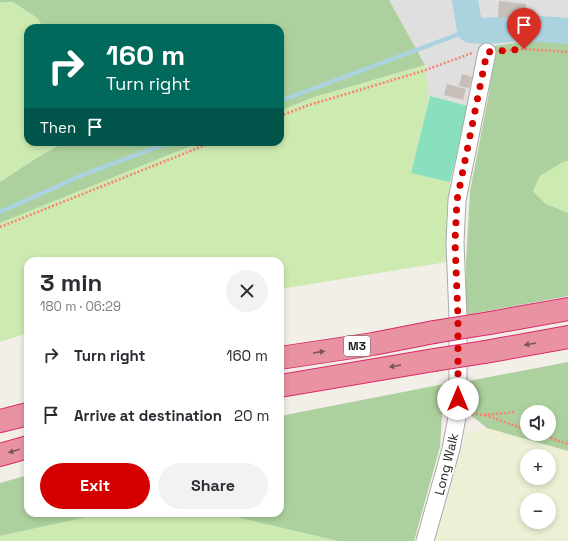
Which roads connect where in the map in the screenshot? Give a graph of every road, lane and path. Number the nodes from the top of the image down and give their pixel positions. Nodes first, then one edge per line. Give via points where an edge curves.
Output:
1 (487, 52) junction
2 (568, 52) edge
3 (284, 114) edge
4 (204, 146) edge
5 (0, 227) edge
6 (568, 309) edge
7 (568, 337) edge
8 (284, 357) edge
9 (284, 385) edge
10 (515, 412) dead end
11 (24, 415) edge
12 (0, 421) edge
13 (520, 428) edge
14 (556, 440) edge
15 (568, 444) edge
16 (24, 448) edge
17 (0, 455) edge
18 (425, 541) edge

1 - 2 path via 524,49
1 - 3 path via 472,53
1 - 18 street, Long Walk via 457,200 455,242 458,412 451,449
4 - 5 path
8 -> 6 highway, M3, bridge
7 -> 9 highway, M3, bridge
10 - 13 path via 483,415
11 - 12 highway
14 - 15 path
16 -> 17 highway

